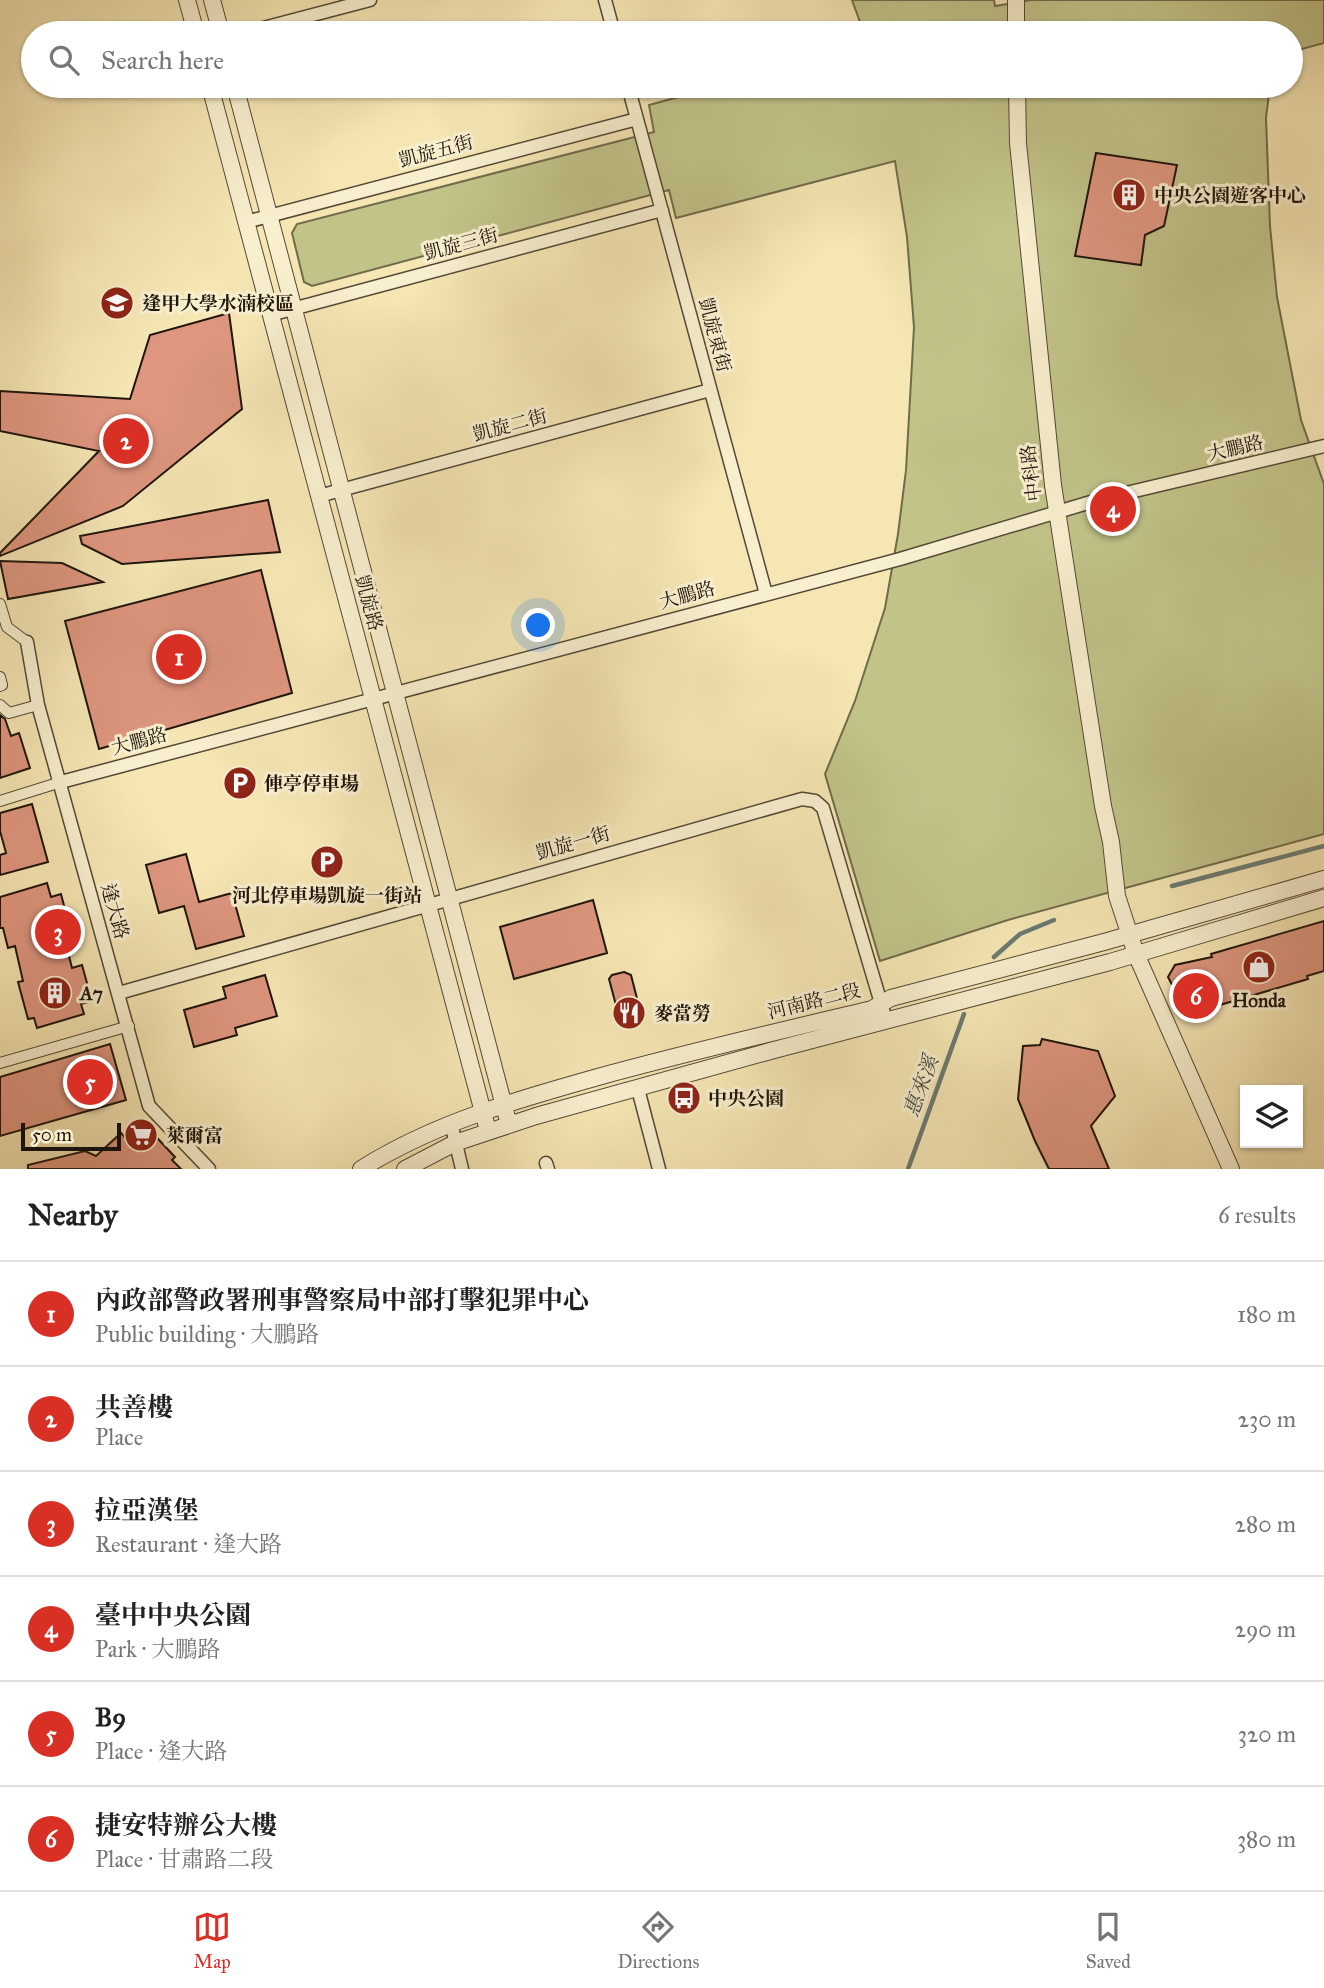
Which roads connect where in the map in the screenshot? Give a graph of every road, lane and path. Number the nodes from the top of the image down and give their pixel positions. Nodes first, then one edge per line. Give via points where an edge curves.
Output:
1 (187, 0) edge
2 (212, 0) edge
3 (370, 0) edge
4 (605, 0) edge
5 (1016, 0) edge
6 (193, 21) edge
7 (218, 21) edge
8 (290, 21) edge
9 (611, 21) edge
10 (1016, 21) edge
11 (213, 98) edge
12 (238, 98) edge
13 (631, 98) edge
14 (1017, 98) edge
15 (637, 119) junction
16 (662, 210) junction
17 (269, 215) junction
18 (246, 222) junction
19 (293, 309) junction
20 (270, 315) junction
21 (710, 390) junction
22 (1324, 446) edge
23 (342, 490) junction
24 (319, 496) junction
25 (1057, 512) junction
26 (766, 594) junction
27 (0, 604) edge
28 (27, 642) joint
29 (0, 677) edge
30 (0, 686) edge
31 (394, 693) junction
32 (373, 699) junction
33 (0, 705) edge
34 (38, 705) junction
35 (61, 782) junction
36 (0, 800) edge
37 (1324, 879) edge
38 (448, 898) junction
39 (1324, 898) edge
40 (428, 904) junction
41 (1129, 934) junction
42 (1136, 954) junction
43 (119, 993) junction
44 (882, 1004) junction
45 (886, 1020) junction
46 (129, 1026) junction
47 (0, 1063) edge
48 (638, 1089) junction
49 (503, 1105) junction
50 (483, 1112) junction
51 (451, 1123) junction
52 (509, 1125) junction
53 (488, 1131) junction
54 (455, 1143) junction
55 (209, 1169) edge
56 (361, 1169) edge
57 (405, 1169) edge
58 (462, 1169) edge
59 (659, 1169) edge
60 (1231, 1169) edge

1 - 6 street
2 - 7 street
3 - 8 street
4 - 9 street
5 - 10 street
11 - 18 street, 凱旋路
12 - 17 street, 凱旋路
13 - 15 street, 凱旋東街
14 - 25 street, 中科路 via 1018,143
15 - 16 street, 凱旋東街
15 - 17 street, 凱旋五街
16 - 19 street, 凱旋三街
16 - 21 street, 凱旋東街
17 - 18 street, 凱旋五街
17 - 19 street, 凱旋路
18 - 20 street, 凱旋路
19 - 20 street, 凱旋三街
19 - 23 street, 凱旋路
20 - 24 street, 凱旋路
21 - 23 street, 凱旋二街
21 - 26 street, 凱旋東街
22 - 25 street, 大鵬路
23 - 24 street, 凱旋二街
23 - 31 street, 凱旋路
24 - 32 street, 凱旋路
25 - 26 street, 大鵬路
25 - 41 street, 中科路 via 1117,897
26 - 31 street, 大鵬路
27 - 28 street via 6,627
28 - 34 street, 逢大路
29 - 30 street
31 - 32 street, 大鵬路
31 - 38 street, 凱旋路
32 - 35 street, 大鵬路
32 - 40 street, 凱旋路
33 - 34 street via 9,713
34 - 35 street, 逢大路
35 - 36 street
35 - 43 street, 逢大路
37 - 41 street, 河南路二段
38 - 40 street, 凱旋一街
38 - 44 street, 凱旋一街 via 809,799 823,808
38 - 49 street, 凱旋路
39 - 42 street, 河南路二段
40 - 43 street, 凱旋一街
40 - 50 street, 凱旋路
41 - 42 street, 中科路
41 - 44 street, 河南路二段
42 - 45 street, 河南路二段
42 - 60 street, 中科路
43 - 46 street, 逢大路
44 - 45 street, 凱旋一街
44 - 49 street, 河南路二段
45 - 48 street, 河南路二段
46 - 47 street
46 - 55 street, 逢大路 via 149,1106
48 - 52 street, 河南路二段
48 - 59 street
49 - 50 street, 河南路二段
49 - 52 street, 凱旋路
50 - 51 street, 河南路二段
50 - 53 street, 凱旋路
51 - 54 street
51 - 56 street, 河南路二段
52 - 53 street, 河南路二段
53 - 54 street, 河南路二段
54 - 57 street, 河南路二段
54 - 58 street

